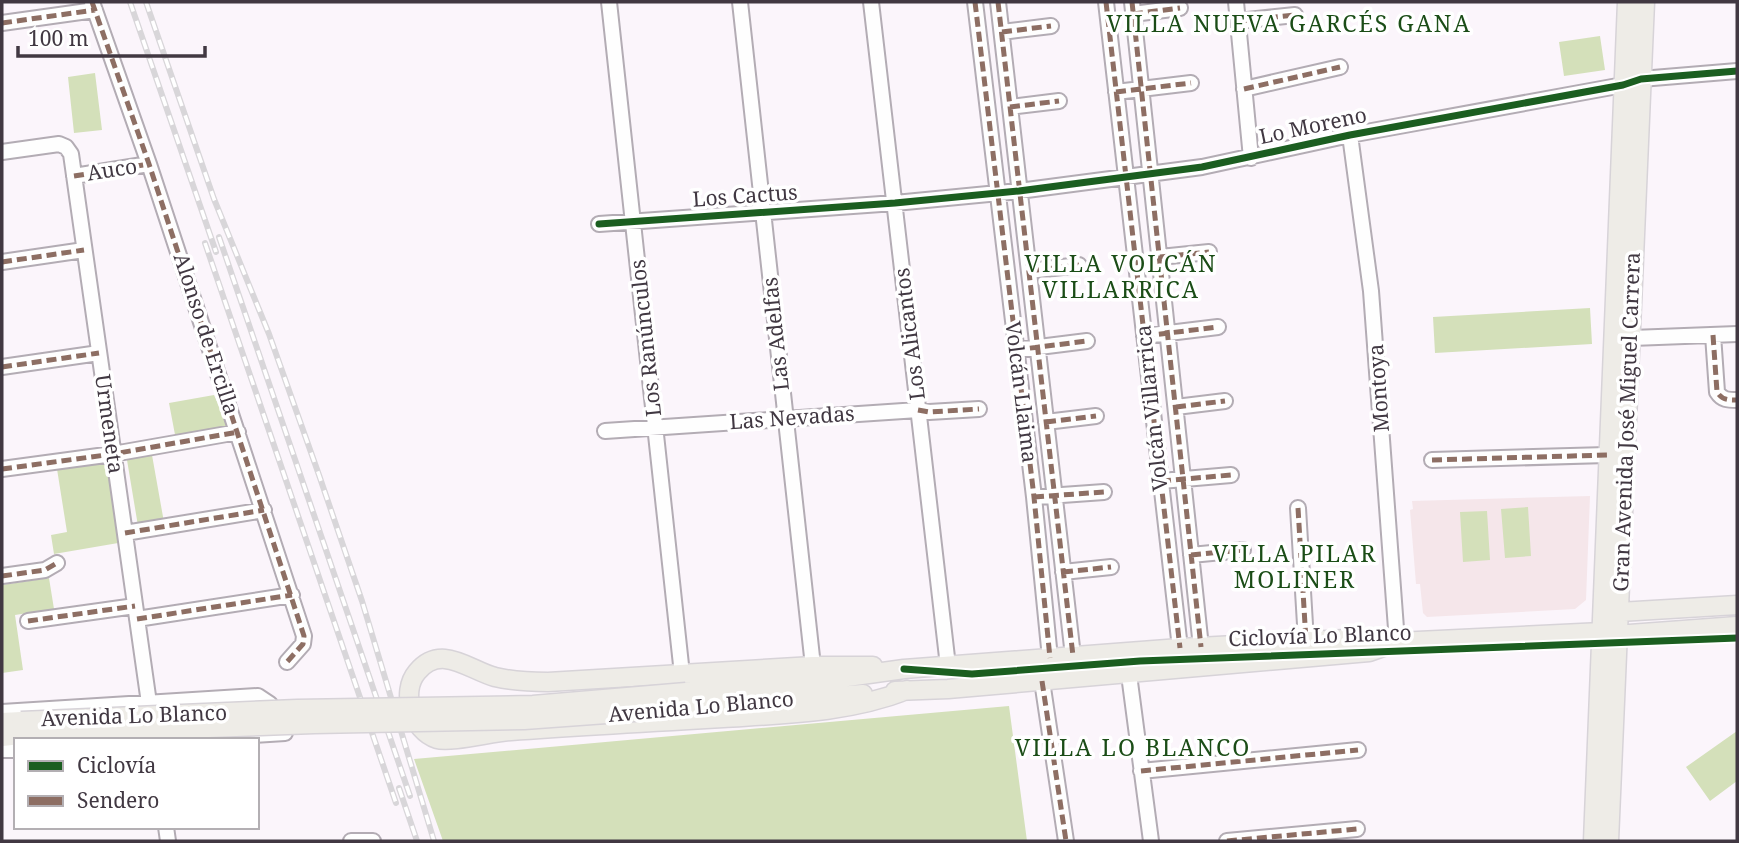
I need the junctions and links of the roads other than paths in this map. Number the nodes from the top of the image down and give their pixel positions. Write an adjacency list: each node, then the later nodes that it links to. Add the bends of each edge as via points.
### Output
1 (609, 2): 40 (street, Los Ranúnculos)
2 (740, 2): 39 (street, Las Adelfas)
3 (871, 2): 38 (street, Los Alicantos)
4 (975, 2): 37 (street, Volcán Llaima)
5 (998, 2): 17 (street, Volcán Llaima)
6 (1106, 2): 25 (street, Volcán Villarrica)
7 (1236, 2): 14 (street)
8 (1627, 2): 22 (main road, Gran Avenida José Miguel Carrera)
9 (1645, 2): 20 (main road, Gran Avenida José Miguel Carrera)
10 (93, 6): 15 (street); 32 (street, Alonso de Ercilla)
11 (1133, 8): 12 (street); 24 (street, Volcán Villarrica)
12 (1180, 8)
13 (1295, 15): 14 (street)
14 (1242, 21): 23 (street)
15 (2, 23)
16 (1051, 26): 17 (street)
17 (1002, 32): 27 (street, Volcán Llaima)
18 (1340, 68): 23 (street)
19 (1737, 71): 20 (street, Lo Moreno)
20 (1641, 79): 22 (street, Lo Moreno); 53 (main road, Gran Avenida José Miguel Carrera)
21 (1191, 83): 24 (street)
22 (1623, 85): 28 (street, Lo Moreno); 71 (main road, Gran Avenida José Miguel Carrera)
23 (1249, 88): 31 (street)
24 (1141, 89): 25 (street); 33 (street, Volcán Villarrica)
25 (1116, 92): 35 (street, Volcán Villarrica)
26 (1059, 101): 27 (street)
27 (1010, 107): 36 (street, Volcán Llaima)
28 (1350, 135): 31 (street, Lo Moreno); 97 (street, Montoya, via 1371,292)
29 (66, 147): 30 (street, Auco, via 59,144); 34 (street, Urmeneta)
30 (2, 152)
31 (1251, 158): 33 (street, Lo Moreno)
32 (149, 164): 34 (street, Auco); 69 (street, Alonso de Ercilla)
33 (1150, 173): 35 (street, Lo Moreno); 44 (street, Volcán Villarrica)
34 (74, 176): 42 (street, Urmeneta)
35 (1126, 176): 36 (street, Lo Moreno); 52 (street, Volcán Villarrica)
36 (1020, 191): 37 (street, Lo Moreno); 47 (street, Volcán Llaima)
37 (998, 192): 38 (street, Lo Moreno); 56 (street, Volcán Llaima)
38 (895, 203): 39 (street, Los Cactus); 63 (street, Los Alicantos)
39 (763, 212): 40 (street, Los Cactus); 65 (street, Las Adelfas)
40 (633, 221): 41 (street, Los Cactus); 67 (street, Los Ranúnculos)
41 (599, 224)
42 (84, 250): 45 (street); 57 (street, Urmeneta)
43 (1209, 252): 44 (street)
44 (1160, 257): 49 (street, Volcán Villarrica)
45 (2, 262)
46 (1079, 265): 47 (street)
47 (1029, 271): 55 (street, Volcán Llaima)
48 (1217, 327): 49 (street)
49 (1168, 333): 52 (street); 61 (street, Volcán Villarrica)
50 (1737, 334): 51 (street)
51 (1713, 335): 53 (street); 59 (street, via 1717,392 1726,400)
52 (1144, 336): 76 (street, Volcán Villarrica)
53 (1632, 338): 92 (main road, Gran Avenida José Miguel Carrera)
54 (1087, 341): 55 (street)
55 (1038, 347): 56 (street); 66 (street, Volcán Llaima)
56 (1015, 350): 79 (street, Volcán Llaima)
57 (99, 353): 58 (street); 70 (street, Urmeneta)
58 (2, 367)
59 (1737, 400)
60 (1225, 401): 61 (street)
61 (1176, 407): 75 (street, Volcán Villarrica)
62 (979, 409): 63 (street, Las Nevadas)
63 (918, 410): 65 (street, Las Nevadas); 105 (street, Los Alicantos)
64 (1096, 416): 66 (street)
65 (786, 419): 67 (street, Las Nevadas); 104 (street, Las Adelfas)
66 (1046, 422): 78 (street, Volcán Llaima)
67 (656, 427): 68 (street, Las Nevadas); 110 (street, Los Ranúnculos)
68 (605, 430)
69 (238, 432): 70 (street); 81 (street, Alonso de Ercilla)
70 (113, 454): 73 (street); 82 (street, Urmeneta)
71 (1607, 455): 72 (street); 95 (main road, Gran Avenida José Miguel Carrera)
72 (1432, 460)
73 (2, 469)
74 (1231, 475): 75 (street)
75 (1183, 479): 76 (street); 84 (street, Volcán Villarrica)
76 (1161, 481): 99 (street, Volcán Villarrica)
77 (1104, 492): 78 (street)
78 (1054, 496): 79 (street); 87 (street, Volcán Llaima)
79 (1034, 497): 102 (street, Volcán Llaima)
80 (1298, 508): 96 (street)
81 (264, 510): 82 (street); 89 (street, Alonso de Ercilla)
82 (125, 533): 91 (street, Urmeneta)
83 (1243, 550): 84 (street)
84 (1191, 555): 98 (street, Volcán Villarrica)
85 (57, 563): 88 (street, via 45,570)
86 (1111, 567): 87 (street)
87 (1063, 572): 101 (street, Volcán Llaima)
88 (2, 576)
89 (292, 595): 91 (street); 103 (street, Alonso de Ercilla, via 305,640)
90 (1737, 605): 92 (main road)
91 (136, 612): 93 (street); 111 (street, Urmeneta)
92 (1619, 612): 95 (main road, Gran Avenida José Miguel Carrera)
93 (28, 621)
94 (1737, 626): 95 (main road, Avenida Lo Blanco)
95 (1609, 634): 97 (main road, Avenida Lo Blanco); 127 (main road, Gran Avenida José Miguel Carrera); 128 (main road, Gran Avenida José Miguel Carrera)
96 (1306, 641): 97 (main road, Avenida Lo Blanco, via 1377,638); 98 (main road, Avenida Lo Blanco)
97 (1397, 642): 107 (main road, Avenida Lo Blanco, via 1369,652)
98 (1202, 647): 99 (main road, Avenida Lo Blanco)
99 (1180, 648): 100 (main road, Avenida Lo Blanco)
100 (1126, 652): 101 (main road, Avenida Lo Blanco); 107 (street)
101 (1073, 656): 102 (main road, Avenida Lo Blanco)
102 (1050, 658): 105 (main road, Avenida Lo Blanco)
103 (287, 662)
104 (813, 666): 106 (main road); 110 (main road)
105 (948, 666): 106 (main road, Avenida Lo Blanco)
106 (904, 669): 110 (main road, Avenida Lo Blanco)
107 (1127, 673): 108 (main road, Avenida Lo Blanco); 120 (street)
108 (1042, 681): 109 (main road, Avenida Lo Blanco); 124 (street)
109 (907, 690): 110 (main road, Avenida Lo Blanco); 110 (main road, via 878,701 816,712 507,731 449,740 431,736 419,726 409,696 418,671 440,660 457,660 494,677 528,682)
110 (686, 691): 116 (main road, Avenida Lo Blanco, bridge, via 533,705 296,709)
111 (149, 703): 112 (street); 115 (street, via 258,696 274,710 276,723)
112 (2, 712)
113 (2, 722): 116 (main road, Avenida Lo Blanco)
114 (314, 731): 115 (street)
115 (269, 734): 118 (street)
116 (19, 735): 117 (main road, Avenida Lo Blanco)
117 (2, 737)
118 (208, 738)
119 (1358, 750): 120 (street)
120 (1141, 771): 125 (street)
121 (1357, 829): 126 (street)
122 (351, 841): 123 (street)
123 (373, 841)
124 (1066, 841)
125 (1151, 841)
126 (1227, 841)
127 (1593, 841)
128 (1609, 841)

